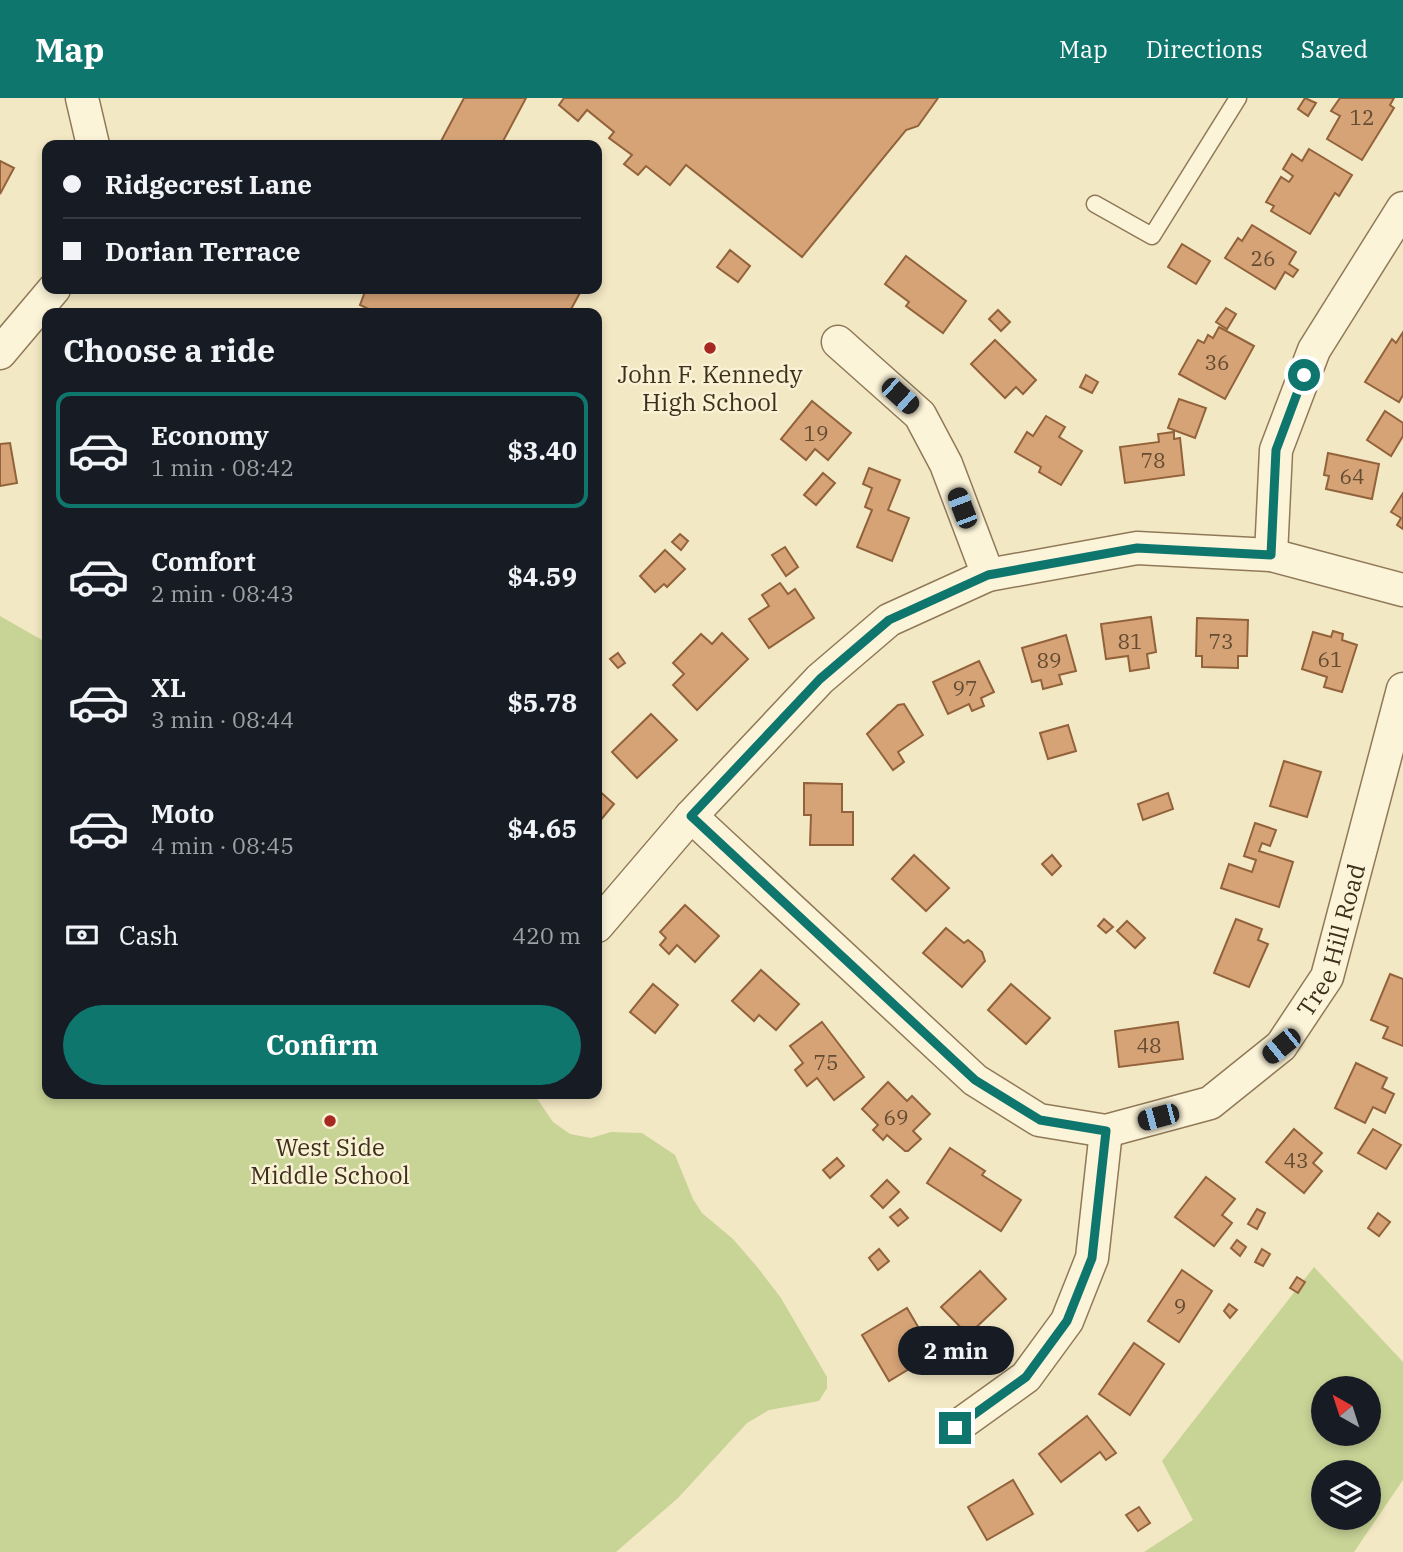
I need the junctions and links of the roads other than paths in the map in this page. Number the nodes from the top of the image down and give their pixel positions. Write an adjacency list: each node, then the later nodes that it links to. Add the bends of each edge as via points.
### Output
1 (82, 98): 3 (street)
2 (1238, 98): 4 (lane, via 1152,236)
3 (92, 140)
4 (1095, 204)
5 (1403, 208): 9 (street, via 1314,350 1276,450)
6 (50, 294): 8 (street)
7 (838, 342): 10 (street, via 920,415 946,464)
8 (0, 353)
9 (1271, 555): 10 (street, via 1137,548); 11 (street)
10 (988, 575): 13 (street, via 889,620 820,679)
11 (1403, 590)
12 (1403, 689): 15 (street, Tree Hill Road, via 1328,977 1281,1046 1210,1103)
13 (691, 816): 14 (street); 15 (street, Tree Hill Road, via 975,1080 1040,1120)
14 (602, 920)
15 (1106, 1131): 16 (street, via 1092,1258 1067,1321 1026,1377)
16 (955, 1428)

